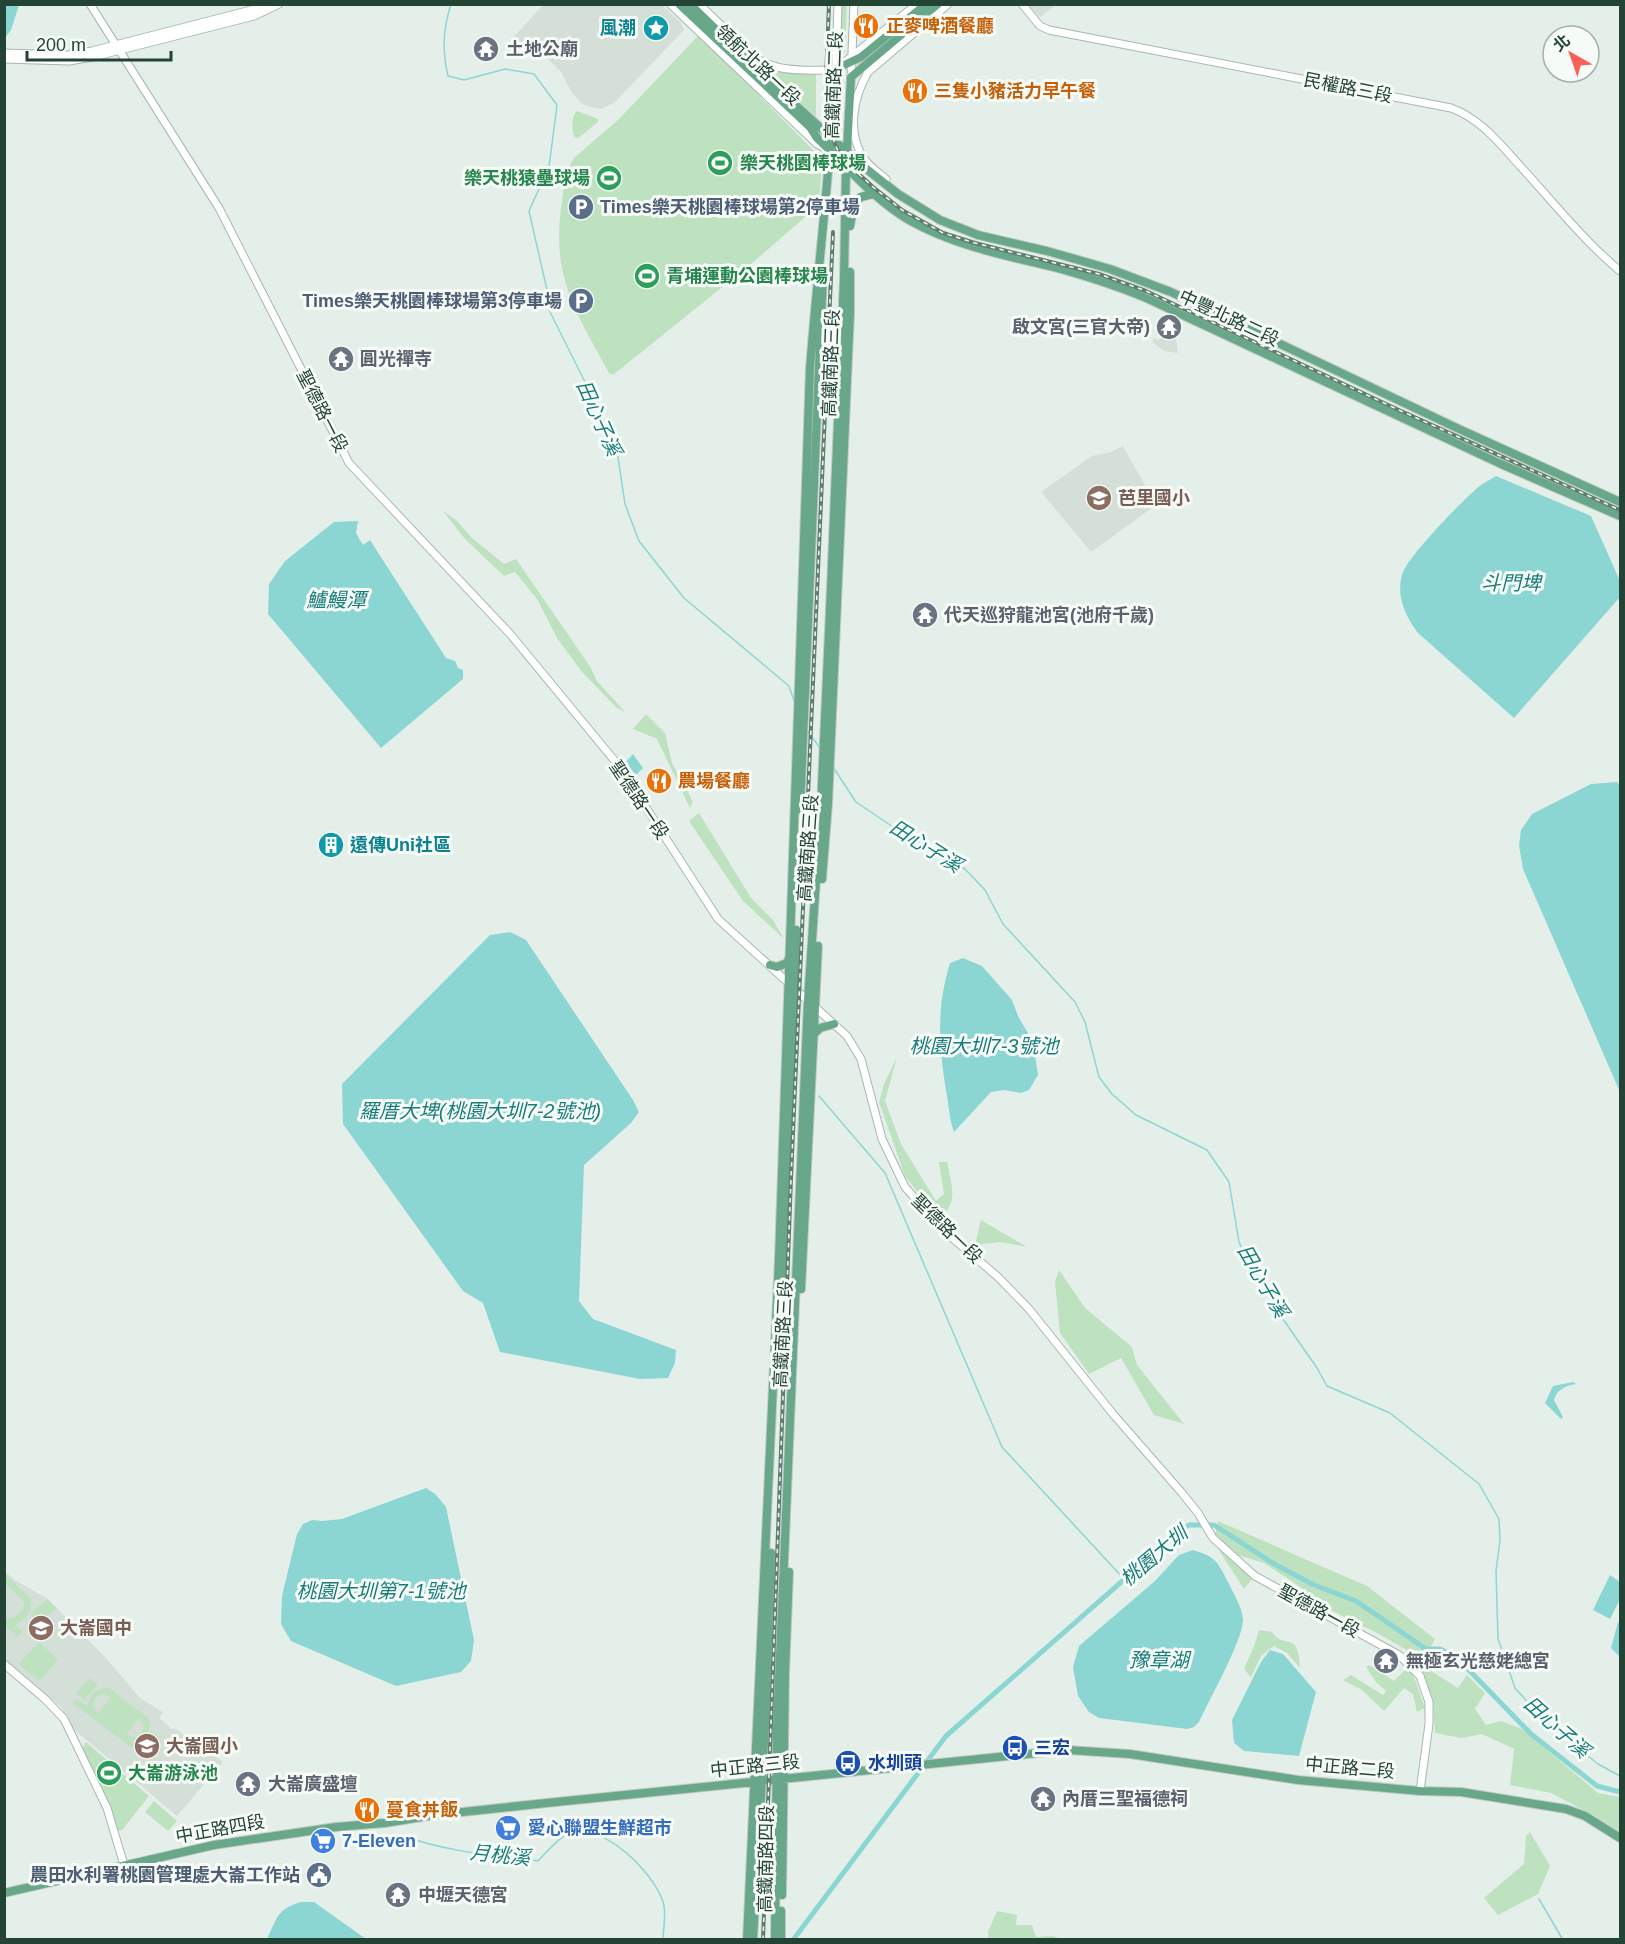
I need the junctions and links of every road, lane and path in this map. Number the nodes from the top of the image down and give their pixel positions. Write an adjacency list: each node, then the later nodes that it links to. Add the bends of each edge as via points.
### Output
1 (90, 4): 18 (street, 聖德路一段)
2 (266, 4): 18 (street)
3 (279, 4): 18 (street, via 254,16)
4 (670, 4): 29 (street, 領航北路一段, via 817,144)
5 (679, 4): 29 (main road, 領航北路一段)
6 (690, 4): 21 (main road, 領航北路一段)
7 (699, 4): 16 (street, 領航北路一段)
8 (838, 4): 26 (street, 高鐵南路二段)
9 (854, 4): 15 (street, 高鐵南路二段)
10 (917, 4): 17 (street)
11 (926, 4): 24 (main road, via 861,57)
12 (938, 4): 25 (main road)
13 (948, 4): 19 (street)
14 (1022, 4): 38 (street, 民權路三段, via 1040,26 1049,30 1463,113 1500,144)
15 (853, 19): 17 (street, via 864,34); 24 (street, 高鐵南路二段)
16 (729, 33): 21 (street); 22 (street, 領航北路一段)
17 (880, 35): 24 (street)
18 (117, 47): 20 (street, via 68,55); 23 (street, via 69,61); 50 (street, 聖德路一段, via 219,208 349,463 511,635 619,766 718,919)
19 (892, 51): 25 (street); 32 (street, 高鐵南路二段, via 868,72 856,96 854,117 858,149)
20 (4, 53)
21 (742, 55): 22 (street); 28 (main road, 領航北路一段)
22 (755, 58): 26 (street, via 789,70)
23 (4, 59)
24 (852, 59): 26 (main road); 27 (street, 高鐵南路二段)
25 (869, 62): 27 (main road)
26 (836, 69): 28 (main road, 高鐵南路二段)
27 (851, 77): 30 (main road, 高鐵南路二段)
28 (832, 138): 29 (main road, 高鐵南路二段); 30 (main road, 中豐北路二段)
29 (831, 151): 31 (main road, 中豐北路二段); 34 (main road, 高鐵南路三段)
30 (848, 152): 31 (main road, 高鐵南路二段); 43 (main road, 中豐北路二段, via 880,181 940,220 978,236 1110,269 1171,292)
31 (846, 166): 33 (main road, 中豐北路二段); 35 (main road, 高鐵南路三段); 36 (main road, 高鐵南路三段)
32 (886, 179)
33 (873, 194): 36 (main road, via 854,203); 44 (main road, 中豐北路二段, via 910,220 968,246 1090,278 1154,300)
34 (826, 201): 40 (main road, 高鐵南路三段); 42 (main road, 高鐵南路三段, via 810,368)
35 (845, 201): 37 (main road); 41 (main road, 高鐵南路三段)
36 (850, 226): 37 (main road, 高鐵南路三段)
37 (849, 237): 39 (main road, 高鐵南路三段)
38 (1620, 271)
39 (844, 428): 41 (main road); 46 (main road, 高鐵南路三段)
40 (815, 430): 42 (main road); 45 (main road, 高鐵南路三段)
41 (837, 453): 46 (main road, 高鐵南路三段)
42 (807, 462): 45 (main road, 高鐵南路三段)
43 (1620, 502)
44 (1620, 516)
45 (802, 665): 47 (main road, 高鐵南路三段)
46 (829, 697): 48 (main road, 高鐵南路三段)
47 (798, 777): 49 (main road, 高鐵南路三段); 52 (main road, 高鐵南路三段)
48 (824, 805): 51 (main road, 高鐵南路三段); 53 (main road, 高鐵南路三段)
49 (790, 956): 50 (main road, via 787,963); 52 (main road, 高鐵南路三段)
50 (770, 965): 52 (street, 聖德路一段)
51 (810, 975): 52 (main road); 53 (main road, 高鐵南路三段)
52 (793, 982): 53 (street, 聖德路一段); 55 (main road, 高鐵南路三段); 59 (main road, 高鐵南路三段)
53 (811, 1003): 54 (main road, 高鐵南路三段); 56 (street, 聖德路一段); 57 (main road, 高鐵南路三段)
54 (808, 1018): 55 (main road, via 800,1014); 64 (main road, 高鐵南路三段, via 780,1648)
55 (793, 1022): 58 (main road, 高鐵南路三段)
56 (834, 1024): 57 (main road); 66 (street, 聖德路一段, via 858,1051 882,1138 904,1187 943,1230 1029,1309 1198,1513 1213,1538 1255,1576 1400,1655 1420,1676 1429,1702)
57 (814, 1034): 64 (main road, 高鐵南路三段)
58 (789, 1166): 59 (main road); 61 (main road, 高鐵南路三段)
59 (781, 1193): 60 (main road, 高鐵南路三段)
60 (767, 1531): 61 (main road); 65 (main road, 高鐵南路三段)
61 (772, 1550): 65 (main road, 高鐵南路三段)
62 (4, 1664): 69 (street, via 64,1719 107,1808)
63 (1068, 1750): 64 (main road, 中正路三段); 66 (main road, 中正路二段, via 1130,1754 1298,1780)
64 (779, 1780): 65 (main road, 中正路三段); 73 (main road, 高鐵南路四段); 74 (main road, 高鐵南路四段)
65 (759, 1782): 67 (main road, 中正路三段); 71 (main road, 高鐵南路四段); 72 (main road, 高鐵南路四段)
66 (1420, 1791): 68 (main road, 中正路二段, via 1461,1792 1566,1809)
67 (444, 1814): 69 (main road, 中正路四段, via 214,1845)
68 (1620, 1838)
69 (124, 1865): 70 (main road, 中正路四段)
70 (4, 1893)
71 (747, 1940)
72 (753, 1940)
73 (775, 1940)
74 (781, 1940)

